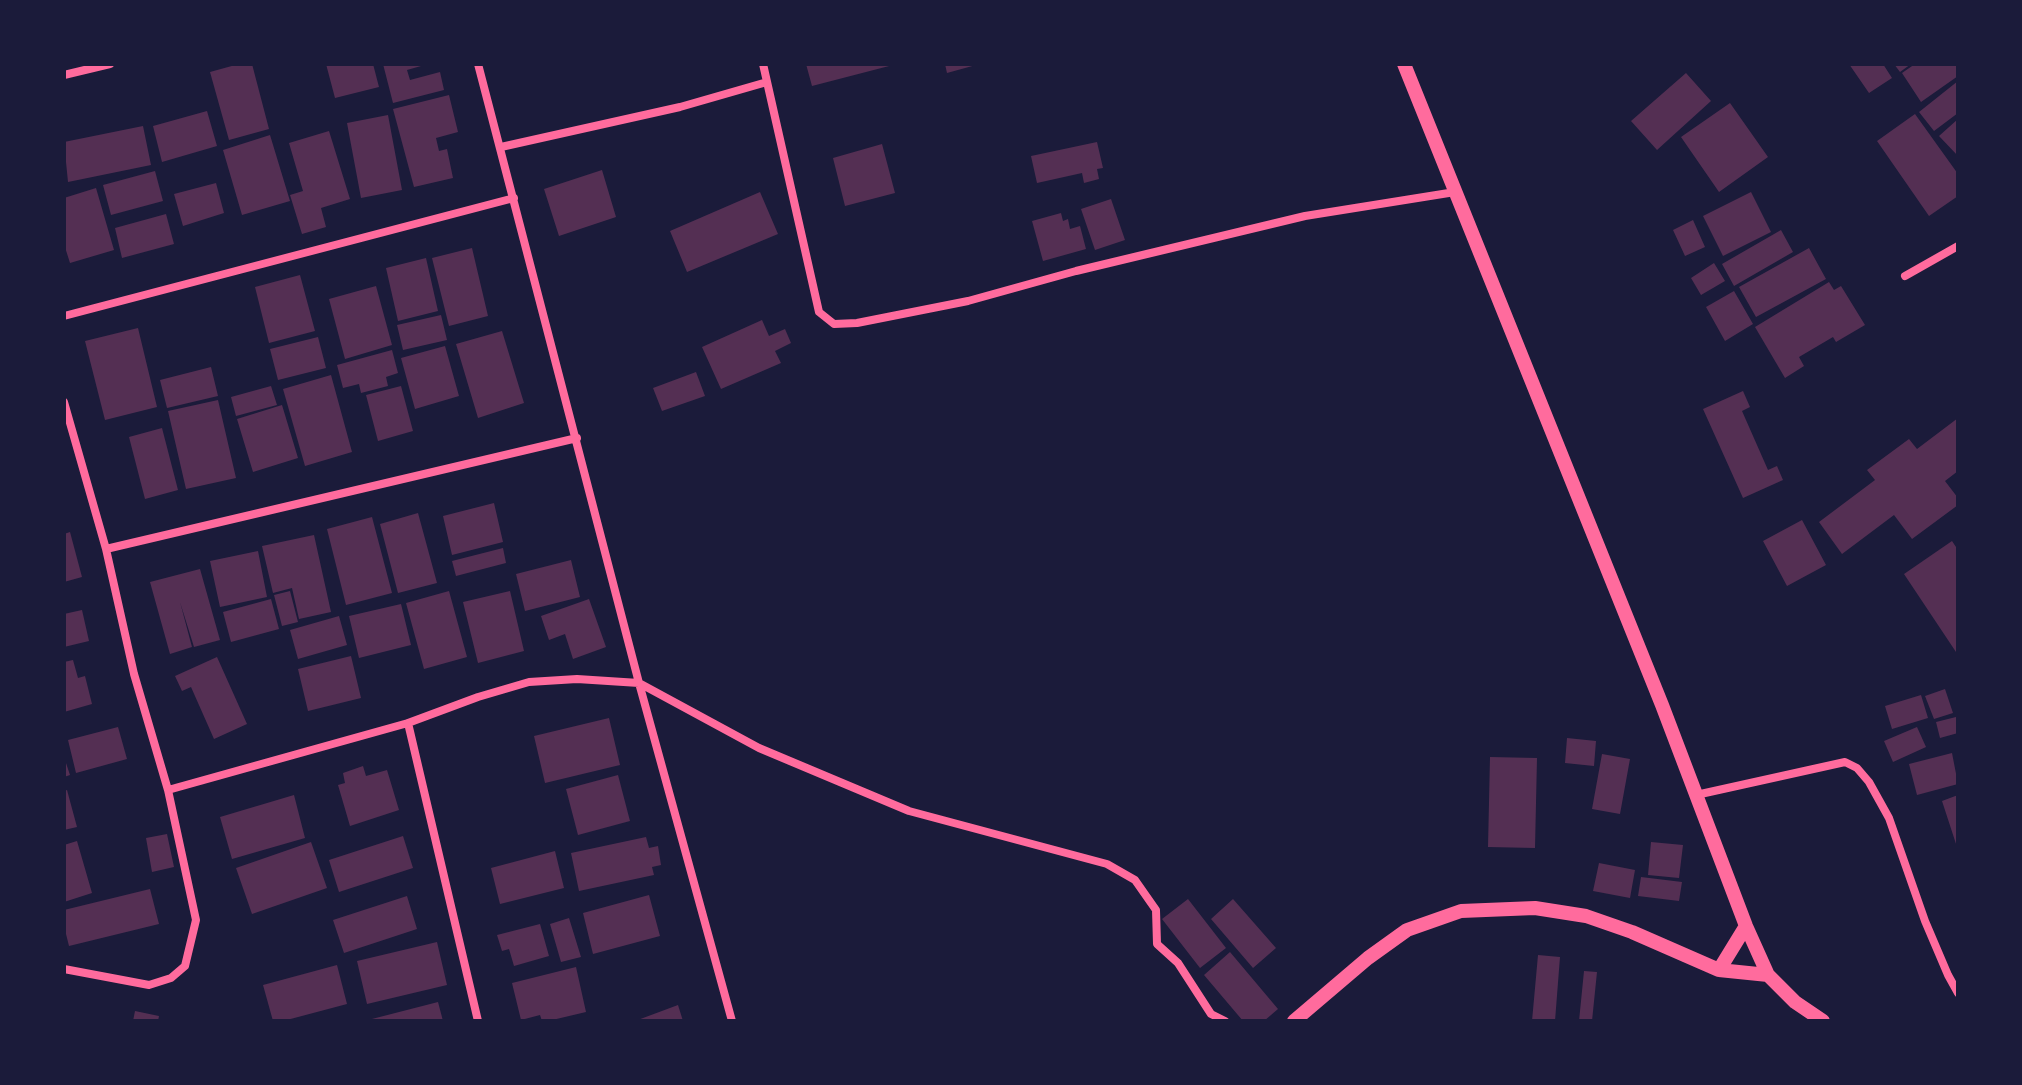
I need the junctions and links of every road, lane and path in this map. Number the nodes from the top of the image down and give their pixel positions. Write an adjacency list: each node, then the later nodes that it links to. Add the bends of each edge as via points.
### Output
1 (110, 64): 5 (street)
2 (478, 64): 7 (street)
3 (763, 64): 6 (street)
4 (1404, 64): 8 (street)
5 (64, 75)
6 (767, 82): 7 (street); 8 (street, via 819,312 834,324 968,301 1305,216)
7 (501, 147): 9 (street)
8 (1455, 192): 19 (street)
9 (514, 198): 12 (street); 14 (street)
10 (1958, 246): 11 (street)
11 (1905, 276)
12 (64, 316)
13 (64, 402): 15 (street)
14 (577, 438): 15 (street); 16 (street)
15 (106, 549): 18 (street, via 134,674)
16 (639, 683): 17 (street, via 529,682); 26 (street); 27 (street, via 759,748 909,811 1107,864 1135,880 1156,910 1157,944 1178,963 1211,1014)
17 (408, 723): 18 (street); 25 (street)
18 (168, 790): 21 (street, via 196,920 185,966 171,978 149,985)
19 (1696, 795): 20 (street); 24 (street, via 1845,762 1857,768 1889,818 1925,921)
20 (1746, 926): 22 (street); 23 (street)
21 (64, 969)
22 (1719, 970): 23 (street); 28 (street, via 1586,916 1535,908 1461,911 1407,930)
23 (1768, 975): 29 (street)
24 (1958, 993)
25 (478, 1021)
26 (732, 1021)
27 (1225, 1021)
28 (1294, 1021)
29 (1823, 1021)

